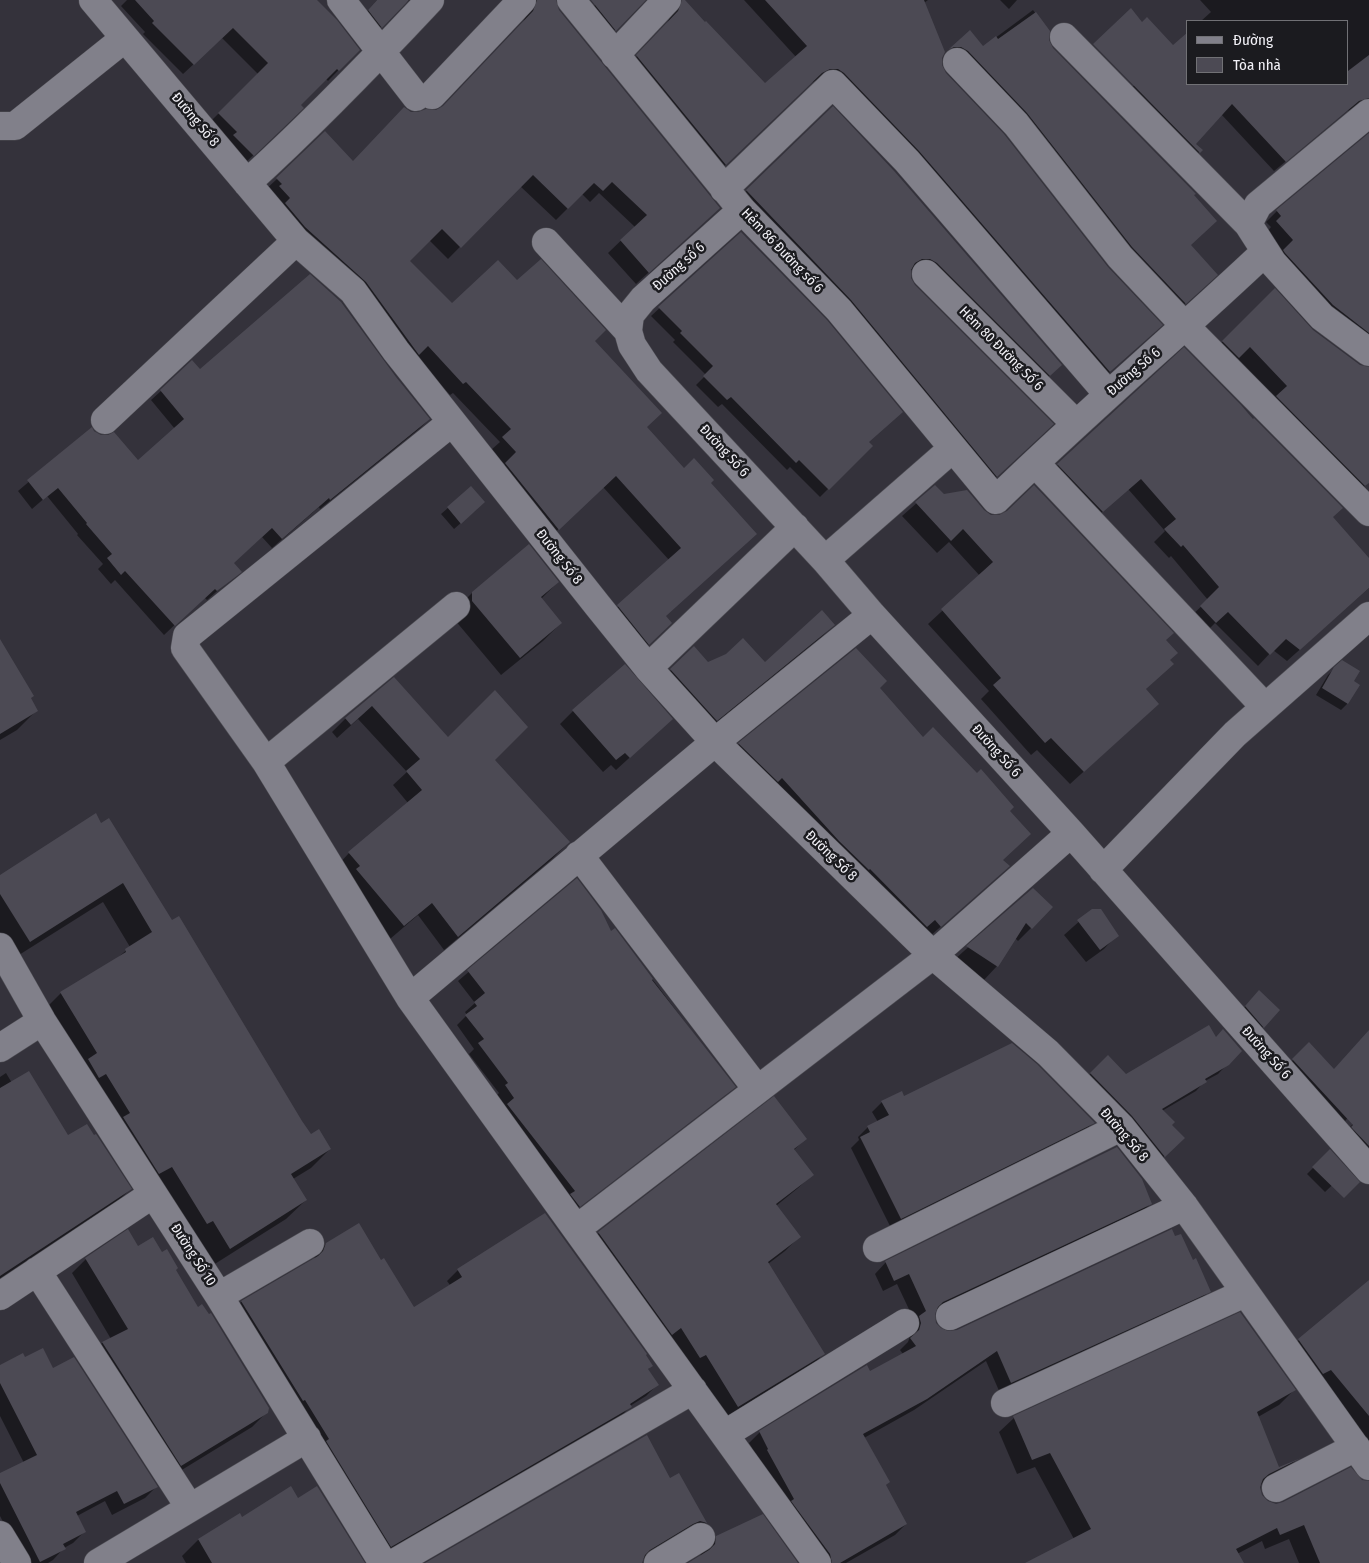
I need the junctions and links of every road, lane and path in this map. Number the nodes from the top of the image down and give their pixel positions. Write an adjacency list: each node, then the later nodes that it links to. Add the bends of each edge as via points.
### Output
1 (93, 0): 8 (street, Đường Số 8)
2 (341, 0): 9 (street)
3 (430, 0): 9 (street)
4 (522, 0): 9 (street, via 424,96)
5 (571, 0): 10 (street, Hẻm 86 Đường số 6)
6 (667, 0): 10 (street)
7 (1064, 37): 17 (street)
8 (125, 38): 13 (street, via 15,126); 14 (street, Đường Số 8)
9 (382, 51): 14 (street)
10 (615, 55): 15 (street, Hẻm 86 Đường số 6)
11 (957, 62): 22 (street, via 1016,124 1120,257)
12 (1369, 113): 17 (street, via 1258,205)
13 (0, 126)
14 (247, 183): 18 (street, Đường Số 8)
15 (724, 189): 16 (street, Hẻm 86 Đường số 6); 25 (street, via 833,84 907,160)
16 (742, 210): 23 (street, Đường số 6, via 643,299 630,315); 29 (street, Hẻm 86 Đường số 6, via 840,310)
17 (1248, 224): 20 (street)
18 (296, 241): 26 (street); 27 (street, Đường Số 8, via 353,291)
19 (546, 242): 23 (street)
20 (1265, 252): 22 (street, Đường Số 6); 24 (street, via 1322,318)
21 (926, 274): 28 (street, Hẻm 80 Đường Số 6)
22 (1186, 327): 25 (street, Đường Số 6); 32 (street)
23 (628, 330): 33 (street, Đường Số 6, via 632,345 649,371)
24 (1369, 352)
25 (1108, 394): 28 (street, Đường Số 6)
26 (105, 420)
27 (452, 422): 38 (street, Đường Số 8); 41 (street, via 187,636 185,648)
28 (1076, 424): 30 (street, Đường Số 6)
29 (952, 449): 31 (street, Hẻm 86 Đường số 6); 34 (street)
30 (1035, 463): 31 (street, Đường Số 6); 39 (street)
31 (996, 500)
32 (1369, 512)
33 (795, 527): 34 (street, Đường Số 6); 38 (street)
34 (825, 560): 36 (street, Đường Số 6)
35 (456, 606): 41 (street)
36 (872, 615): 40 (street); 42 (street, Đường Số 6)
37 (1369, 616): 39 (street)
38 (648, 668): 40 (street, Đường Số 8)
39 (1265, 707): 44 (street)
40 (715, 742): 43 (street); 46 (street, Đường Số 8)
41 (266, 762): 47 (street)
42 (1071, 833): 44 (street, Đường Số 6); 46 (street)
43 (579, 855): 47 (street); 50 (street)
44 (1103, 870): 52 (street, Đường Số 6)
45 (0, 947): 48 (street, Đường Số 10)
46 (933, 955): 50 (street); 51 (street, Đường Số 8, via 1048,1053)
47 (410, 998): 64 (street)
48 (42, 1021): 49 (street); 53 (street, Đường Số 10)
49 (0, 1048)
50 (757, 1089): 55 (street)
51 (1121, 1128): 54 (street, Đường Số 8); 57 (street)
52 (1369, 1170)
53 (153, 1194): 58 (street); 61 (street, Đường Số 10)
54 (1184, 1206): 59 (street, Đường Số 8); 62 (street)
55 (588, 1220)
56 (310, 1243): 61 (street)
57 (876, 1248)
58 (37, 1271): 60 (street); 70 (street)
59 (1245, 1293): 65 (street); 68 (street, Đường Số 8)
60 (0, 1296)
61 (219, 1296): 67 (street, Đường Số 10)
62 (950, 1316)
63 (905, 1323): 66 (street)
64 (693, 1390): 66 (street); 72 (street)
65 (1005, 1403)
66 (725, 1434): 77 (street)
67 (307, 1438): 70 (street); 72 (street, Đường Số 10)
68 (1362, 1457): 69 (street)
69 (1276, 1488)
70 (190, 1508): 74 (street)
71 (0, 1535): 73 (street)
72 (378, 1560)
73 (17, 1563)
74 (98, 1563)
75 (658, 1563): 76 (street, via 705,1542)
76 (685, 1563)
77 (817, 1563)

